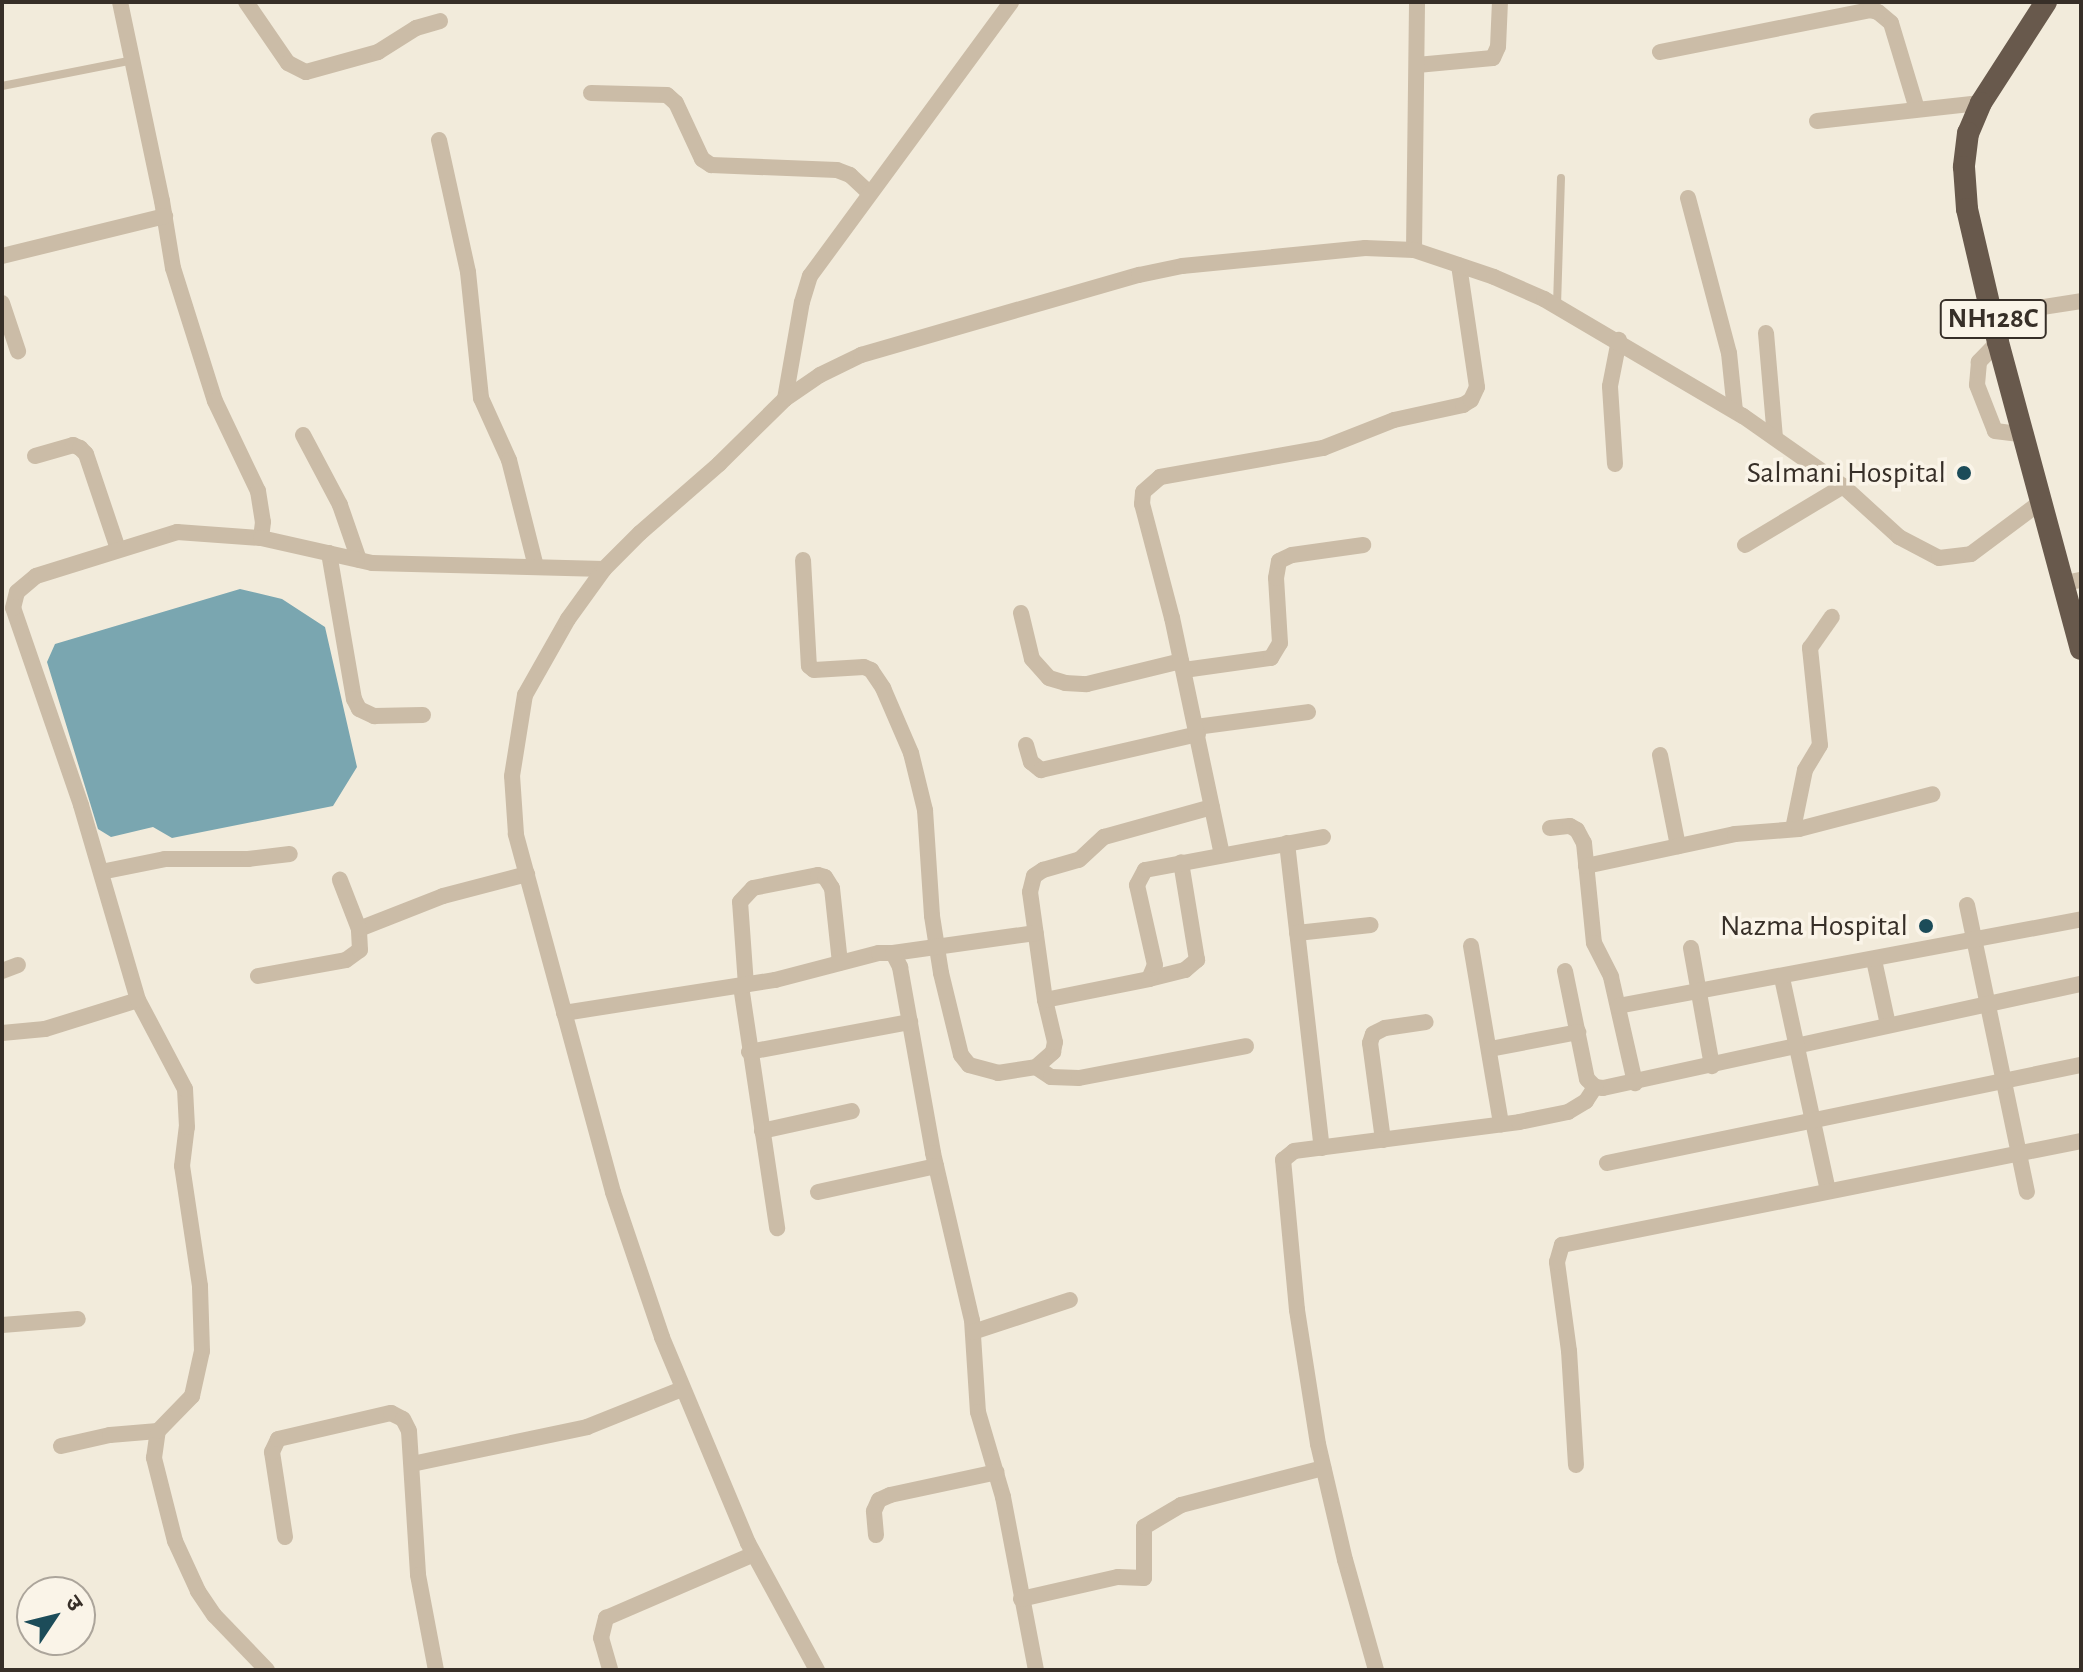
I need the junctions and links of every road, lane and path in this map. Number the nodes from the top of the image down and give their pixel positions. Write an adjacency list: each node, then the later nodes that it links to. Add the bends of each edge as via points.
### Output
1 (120, 2): 9 (street)
2 (246, 2): 7 (street, via 288,63 306,72 378,52 416,28)
3 (1011, 2): 18 (street)
4 (1417, 2): 10 (street)
5 (1500, 2): 10 (street, via 1493,58)
6 (2046, 2): 13 (highway, NH128C)
7 (440, 21)
8 (1660, 52): 14 (street, via 1870,10 1891,23)
9 (133, 60): 11 (lane); 20 (street)
10 (1417, 65): 21 (street)
11 (2, 86)
12 (591, 93): 18 (street, via 667,95 676,103 702,159 711,165 837,170)
13 (1981, 103): 14 (street); 27 (highway, NH128C, via 1968,133 1964,167 1967,209)
14 (1917, 109): 15 (street)
15 (1817, 121)
16 (439, 140): 48 (street, via 468,272 481,398 509,460)
17 (1561, 178): 26 (lane)
18 (869, 193): 32 (street, via 810,276)
19 (1688, 198): 33 (street, via 1729,353)
20 (165, 216): 22 (street); 41 (street, via 173,268 203,366 258,491)
21 (1414, 250): 23 (street); 32 (street, via 1365,248 1139,275 861,355)
22 (2, 256)
23 (1459, 265): 26 (street); 54 (street, via 1477,387 1471,400 1394,420 1323,448 1160,477 1149,484 1142,504)
24 (2081, 301): 27 (street)
25 (2, 303): 31 (street)
26 (1557, 306): 29 (street)
27 (1992, 315): 30 (highway, NH128C)
28 (1766, 333): 36 (street)
29 (1619, 340): 33 (street); 38 (street, via 1610,386)
30 (1998, 342): 35 (highway, NH128C); 35 (street, via 1979,362 1977,385 1995,431)
31 (18, 351)
32 (785, 399): 49 (street)
33 (1735, 411): 36 (street)
34 (303, 435): 46 (street, via 340,505)
35 (2026, 435): 40 (highway, NH128C)
36 (1775, 438): 39 (street)
37 (35, 456): 44 (street, via 73,445 86,454)
38 (1615, 464)
39 (1843, 486): 40 (street, via 1899,537 1939,558 1971,554); 43 (street)
40 (2042, 501): 50 (highway, NH128C)
41 (261, 538): 44 (street, via 177,532); 45 (street)
42 (1363, 545): 54 (street, via 1279,561 1280,643 1271,658)
43 (1745, 545)
44 (118, 549): 71 (street, via 36,576 17,592 13,608)
45 (329, 553): 46 (street); 56 (street, via 359,709 374,716)
46 (359, 560): 48 (street)
47 (803, 560): 81 (street, via 809,666 871,670 911,753 925,810)
48 (536, 567): 49 (street)
49 (604, 569): 72 (street, via 525,695 512,776 516,834)
50 (2073, 582): 53 (highway, NH128C)
51 (1021, 613): 54 (street, via 1032,659 1057,681 1087,684)
52 (1832, 617): 63 (street, via 1810,648 1820,745 1805,770)
53 (2081, 649)
54 (1182, 666): 57 (street)
55 (1308, 712): 57 (street)
56 (423, 715)
57 (1197, 730): 58 (street, via 1041,770 1031,762); 61 (street)
58 (1026, 745)
59 (1660, 755): 66 (street)
60 (1933, 794): 63 (street)
61 (1212, 807): 68 (street); 78 (street, via 1104,837 1079,860 1043,870 1031,882)
62 (1550, 828): 70 (street, via 1577,830)
63 (1793, 829): 66 (street)
64 (1323, 837): 65 (street)
65 (1287, 843): 68 (street); 79 (street)
66 (1678, 846): 70 (street)
67 (290, 854): 71 (street, via 165,859)
68 (1222, 855): 69 (street)
69 (1181, 862): 90 (street, via 1152,867 1137,885 1155,965); 90 (street, via 1197,960 1185,970)
70 (1586, 866): 97 (street, via 1594,943)
71 (101, 872): 94 (street)
72 (527, 874): 77 (street, via 443,896); 98 (street)
73 (340, 880): 77 (street)
74 (1967, 905): 80 (street)
75 (2081, 919): 80 (street)
76 (1371, 925): 79 (street)
77 (359, 929): 88 (street, via 360,950 346,960)
78 (1036, 933): 81 (street); 95 (street)
79 (1297, 933): 120 (street)
80 (1974, 941): 85 (street); 96 (street)
81 (937, 946): 84 (street); 110 (street, via 955,1035 969,1065 998,1073)
82 (1471, 946): 106 (street)
83 (1691, 948): 93 (street)
84 (893, 953): 86 (street); 99 (street)
85 (1874, 960): 89 (street); 101 (street)
86 (840, 963): 92 (street); 92 (street, via 832,888 825,877 753,888 740,902)
87 (1565, 971): 102 (street)
88 (258, 976)
89 (1782, 978): 93 (street); 105 (street)
90 (1149, 979): 95 (street)
91 (2081, 984): 96 (street)
92 (744, 986): 98 (street); 107 (street)
93 (1699, 994): 97 (street); 109 (street)
94 (138, 1000): 103 (street, via 45,1029); 133 (street, via 185,1089 182,1166 200,1286 202,1333 192,1396)
95 (1045, 1000): 110 (street, via 1055,1042 1053,1052)
96 (1987, 1003): 101 (street); 111 (street)
97 (1618, 1006): 112 (street)
98 (564, 1013): 132 (street, via 613,1192)
99 (910, 1022): 107 (street); 123 (street)
100 (1426, 1022): 118 (street, via 1373,1034)
101 (1888, 1025): 105 (street)
102 (1578, 1032): 106 (street); 113 (street, via 1587,1079)
103 (2, 1033)
104 (1246, 1046): 110 (street, via 1079,1078 1051,1077)
105 (1797, 1046): 109 (street); 115 (street)
106 (1490, 1049): 116 (street)
107 (749, 1052): 117 (street)
108 (2081, 1065): 111 (street)
109 (1712, 1066): 112 (street)
110 (1036, 1067)
111 (2002, 1082): 115 (street); 121 (street)
112 (1635, 1083): 113 (street)
113 (1595, 1087): 116 (street, via 1586,1101 1568,1112)
114 (852, 1111): 117 (street)
115 (1812, 1121): 122 (street); 124 (street)
116 (1501, 1124): 118 (street)
117 (762, 1131): 127 (street)
118 (1383, 1140): 120 (street)
119 (2081, 1141): 121 (street)
120 (1322, 1148): 137 (street, via 1288,1153 1283,1169 1297,1310)
121 (2019, 1153): 124 (street); 126 (street)
122 (1607, 1163)
123 (936, 1166): 125 (street); 131 (street)
124 (1828, 1190): 136 (street, via 1562,1245 1557,1262)
125 (818, 1192)
126 (2027, 1192)
127 (777, 1228)
128 (1070, 1300): 131 (street)
129 (78, 1319): 130 (street)
130 (2, 1325)
131 (973, 1332): 138 (street, via 978,1412)
132 (682, 1389): 135 (street, via 587,1427); 141 (street)
133 (158, 1431): 134 (street); 144 (street, via 154,1458 184,1562 214,1615)
134 (61, 1446)
135 (412, 1464): 140 (street, via 409,1431 403,1419 391,1413 278,1439 272,1452); 145 (street, via 418,1575)
136 (1576, 1465)
137 (1323, 1468): 142 (street, via 1181,1505 1144,1527 1144,1578 1118,1577); 148 (street)
138 (997, 1472): 139 (street, via 879,1500 874,1511); 142 (street)
139 (876, 1535)
140 (285, 1537)
141 (754, 1554): 143 (street, via 606,1618 601,1638); 146 (street)
142 (1021, 1599): 147 (street)
143 (610, 1669)
144 (267, 1670)
145 (436, 1670)
146 (817, 1670)
147 (1036, 1670)
148 (1376, 1670)

